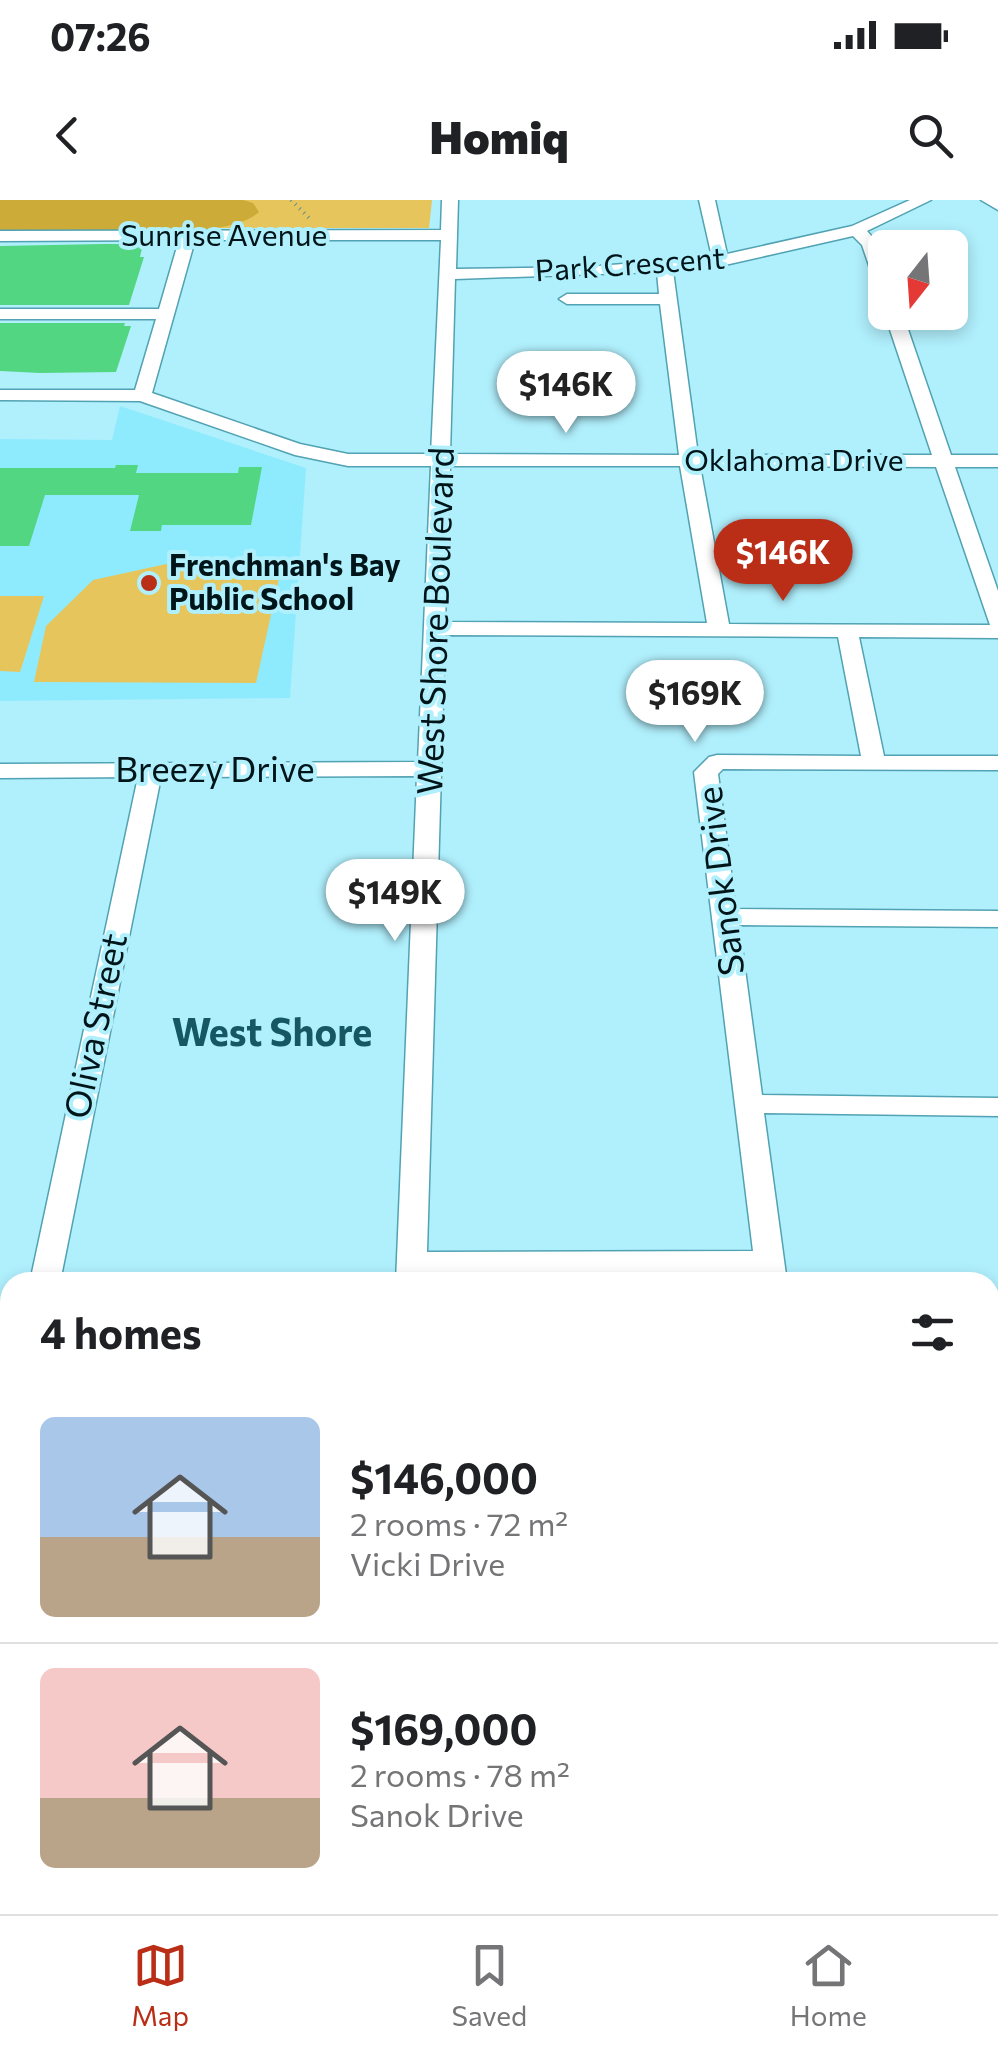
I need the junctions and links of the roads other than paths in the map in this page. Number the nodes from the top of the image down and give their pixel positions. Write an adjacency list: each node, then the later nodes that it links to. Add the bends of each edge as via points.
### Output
1 (450, 200): 9 (street, West Shore Boulevard)
2 (707, 200): 11 (street, via 716,252)
3 (923, 200): 6 (street, Park Crescent)
4 (989, 200): 5 (street)
5 (998, 205)
6 (858, 230): 10 (street); 11 (street, Park Crescent)
7 (0, 236): 8 (street, Sunrise Avenue)
8 (188, 236): 9 (street, Sunrise Avenue); 17 (street)
9 (447, 236): 13 (street, West Shore Boulevard)
10 (868, 242)
11 (725, 260): 12 (street, Park Crescent)
12 (664, 266): 13 (street, Park Crescent); 15 (street)
13 (448, 274): 24 (street, West Shore Boulevard)
14 (566, 299): 15 (street)
15 (669, 299): 21 (street)
16 (0, 314): 17 (street)
17 (167, 314): 20 (street)
18 (899, 330): 22 (street)
19 (0, 395): 20 (street, Oklahoma Drive)
20 (142, 396): 24 (street, Oklahoma Drive, via 320,456)
21 (690, 460): 22 (street, Oklahoma Drive); 24 (street, Oklahoma Drive); 27 (street)
22 (944, 461): 23 (street, Oklahoma Drive); 25 (street)
23 (998, 461)
24 (443, 462): 26 (street, West Shore Boulevard)
25 (998, 622)
26 (436, 628): 27 (street); 32 (street, West Shore Boulevard)
27 (719, 630): 28 (street)
28 (847, 630): 29 (street); 30 (street)
29 (998, 632)
30 (874, 762): 31 (street, Sanok Drive); 35 (street, Sanok Drive, via 716,762 706,772)
31 (998, 763)
32 (430, 769): 34 (street, Breezy Drive); 40 (street, West Shore Boulevard)
33 (0, 771): 34 (street, Breezy Drive)
34 (151, 771): 39 (street, Oliva Street)
35 (725, 917): 36 (street); 37 (street, Sanok Drive)
36 (998, 919)
37 (749, 1104): 38 (street); 41 (street, Sanok Drive)
38 (998, 1107)
39 (47, 1272)
40 (411, 1272)
41 (770, 1272)

